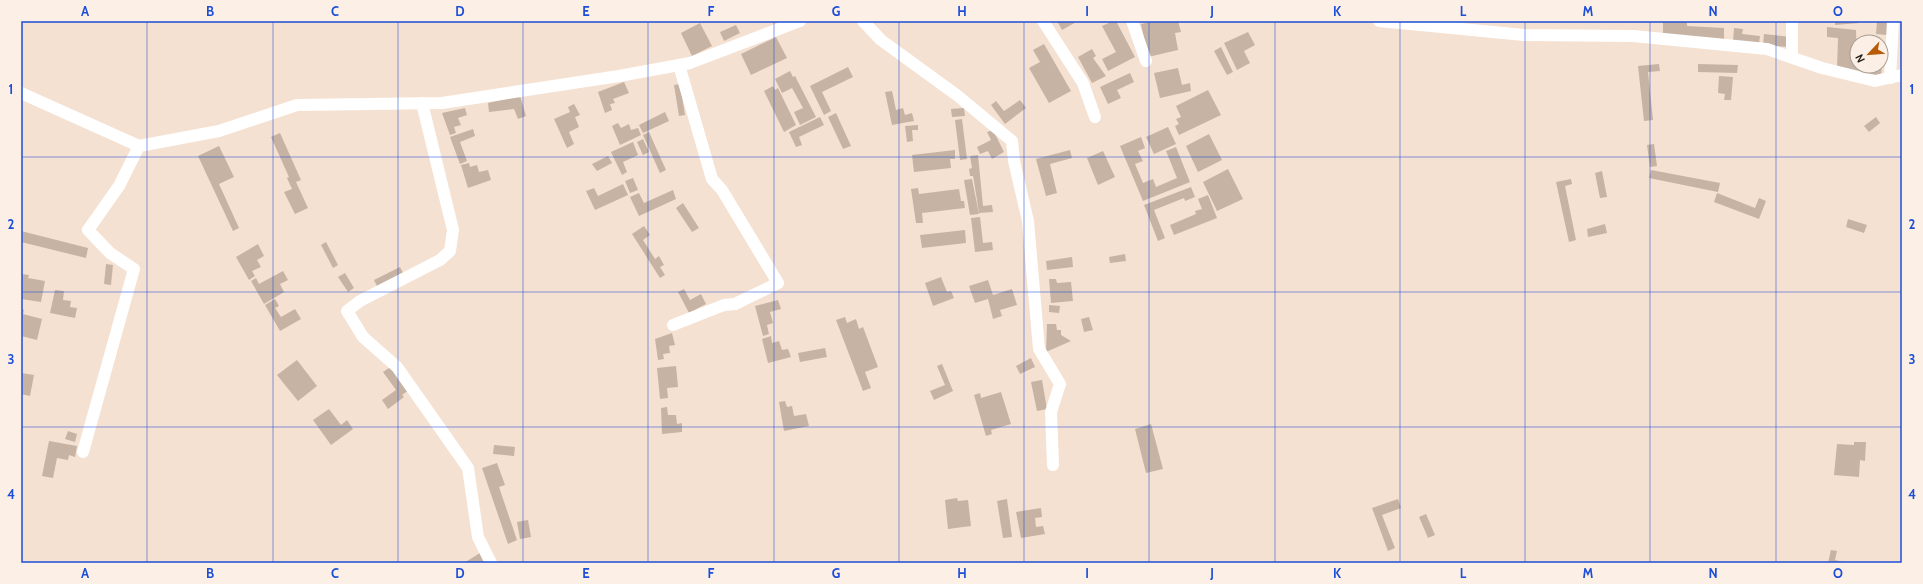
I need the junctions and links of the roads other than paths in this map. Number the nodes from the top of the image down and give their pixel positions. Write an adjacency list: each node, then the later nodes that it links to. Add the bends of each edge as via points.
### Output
1 (800, 21): 10 (street)
2 (863, 21): 18 (street, via 881,40 958,96 1012,140 1014,161 1028,221 1039,350 1060,384 1051,412)
3 (1043, 21): 14 (street, via 1083,83)
4 (1132, 21): 9 (street)
5 (1379, 21): 8 (street, via 1524,35 1633,36 1767,49)
6 (1792, 21): 8 (street)
7 (1893, 21): 11 (street)
8 (1792, 57): 11 (street, via 1822,68 1876,81)
9 (1146, 61)
10 (679, 65): 13 (street, via 442,103); 16 (street, via 712,179 722,190 778,283 735,304 724,305)
11 (1896, 77)
12 (21, 93): 15 (street)
13 (422, 103): 15 (street, via 297,105 219,131); 19 (street, via 453,230 450,250 440,260 360,300 347,311 363,337 397,366 468,468 478,537)
14 (1096, 116)
15 (139, 146): 17 (street, via 119,186 88,230 110,253 134,269)
16 (673, 325)
17 (83, 452)
18 (1053, 465)
19 (491, 563)

